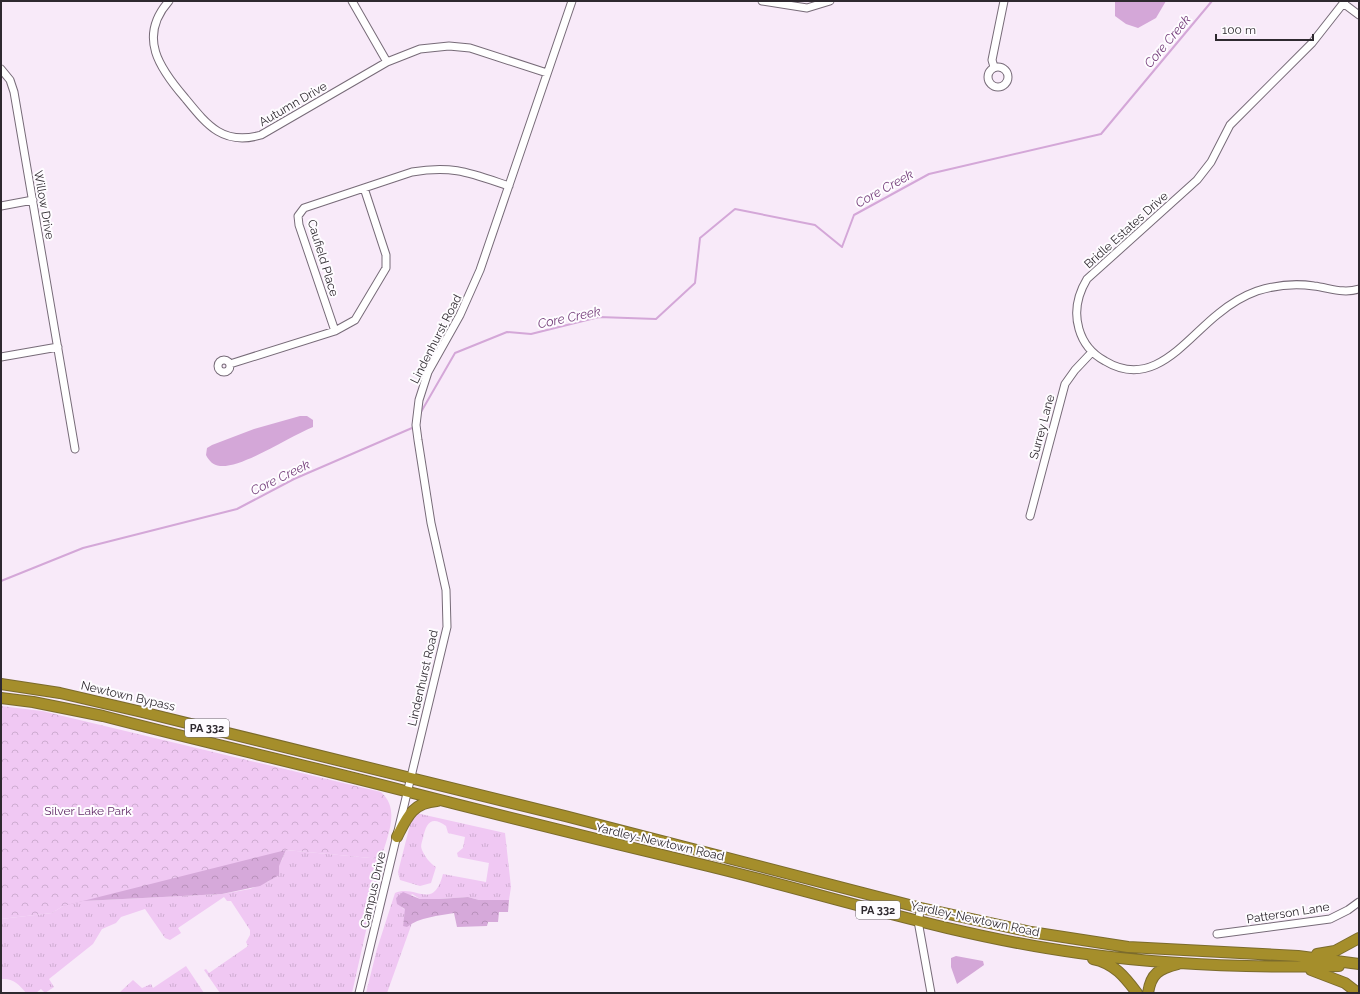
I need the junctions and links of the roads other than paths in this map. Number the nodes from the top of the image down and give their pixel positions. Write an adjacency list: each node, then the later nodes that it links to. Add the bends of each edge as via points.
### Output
1 (170, 1): 9 (street, Autumn Drive, via 158,20 154,34 159,65 203,121 216,132 226,136 243,138 261,135)
2 (352, 1): 9 (street)
3 (572, 1): 12 (street, Lindenhurst Road)
4 (762, 1): 5 (street, via 807,8)
5 (830, 1)
6 (1004, 1): 10 (street, via 992,60)
7 (1344, 2): 8 (street); 20 (street, Bridle Estates Drive, via 1312,43 1230,125 1211,162 1197,180 1087,279 1080,294 1077,316 1081,336)
8 (1359, 15)
9 (387, 62): 12 (street, Autumn Drive, via 420,49 449,46 481,51)
10 (994, 67)
11 (1, 69): 15 (street, Willow Drive, via 10,80 13,89)
12 (547, 73): 13 (street, Lindenhurst Road)
13 (509, 186): 14 (street, Caufield Place, via 448,168 412,172); 27 (street, Lindenhurst Road, via 471,294 428,372 417,411 416,425 431,523 448,605 444,643)
14 (364, 188): 18 (street, via 386,255 386,268 355,320); 18 (street, Caufield Place, via 304,208 298,216)
15 (33, 200): 16 (street); 19 (street, Willow Drive)
16 (1, 206)
17 (1359, 289): 20 (street, Bridle Estates Drive, via 1348,292 1292,284 1257,291 1233,303 1169,358 1151,367 1123,368 1106,362)
18 (334, 331): 22 (street)
19 (58, 347): 21 (street); 23 (street, Willow Drive)
20 (1092, 352): 24 (street, Surrey Lane, via 1066,384)
21 (1, 357)
22 (230, 364)
23 (75, 449)
24 (1030, 516)
25 (1, 684): 27 (highway, Newtown Bypass / PA 332, via 30,687 81,698)
26 (1, 698): 28 (highway, PA 332, via 103,716)
27 (411, 778): 28 (street, Lindenhurst Road); 32 (highway, Yardley-Newtown Road / PA 332)
28 (407, 792): 29 (highway, Yardley-Newtown Road / PA 332); 30 (street, Campus Drive)
29 (440, 800): 30 (highway, via 415,808); 33 (highway, Yardley-Newtown Road / PA 332)
30 (397, 837): 41 (street, Campus Drive)
31 (1359, 902): 34 (street, Patterson Lane, via 1330,919)
32 (921, 908): 33 (street); 37 (highway, Yardley-Newtown Road / PA 332, via 1031,932 1128,947)
33 (918, 921): 36 (highway, Yardley-Newtown Road / PA 332); 42 (street)
34 (1217, 934)
35 (1359, 938): 37 (highway, via 1335,951)
36 (1024, 943): 38 (highway, Yardley-Newtown Road / PA 332, via 1077,953); 43 (highway, via 1045,952 1097,960 1113,966 1122,973)
37 (1298, 956): 39 (highway, Yardley-Newtown Road / PA 332)
38 (1185, 962): 40 (highway, Yardley-Newtown Road / PA 332); 44 (highway, via 1159,971 1150,981)
39 (1359, 965): 40 (highway, Yardley-Newtown Road / PA 332)
40 (1300, 967): 45 (highway, via 1333,977)
41 (359, 993)
42 (931, 993)
43 (1137, 993)
44 (1148, 993)
45 (1358, 993)

